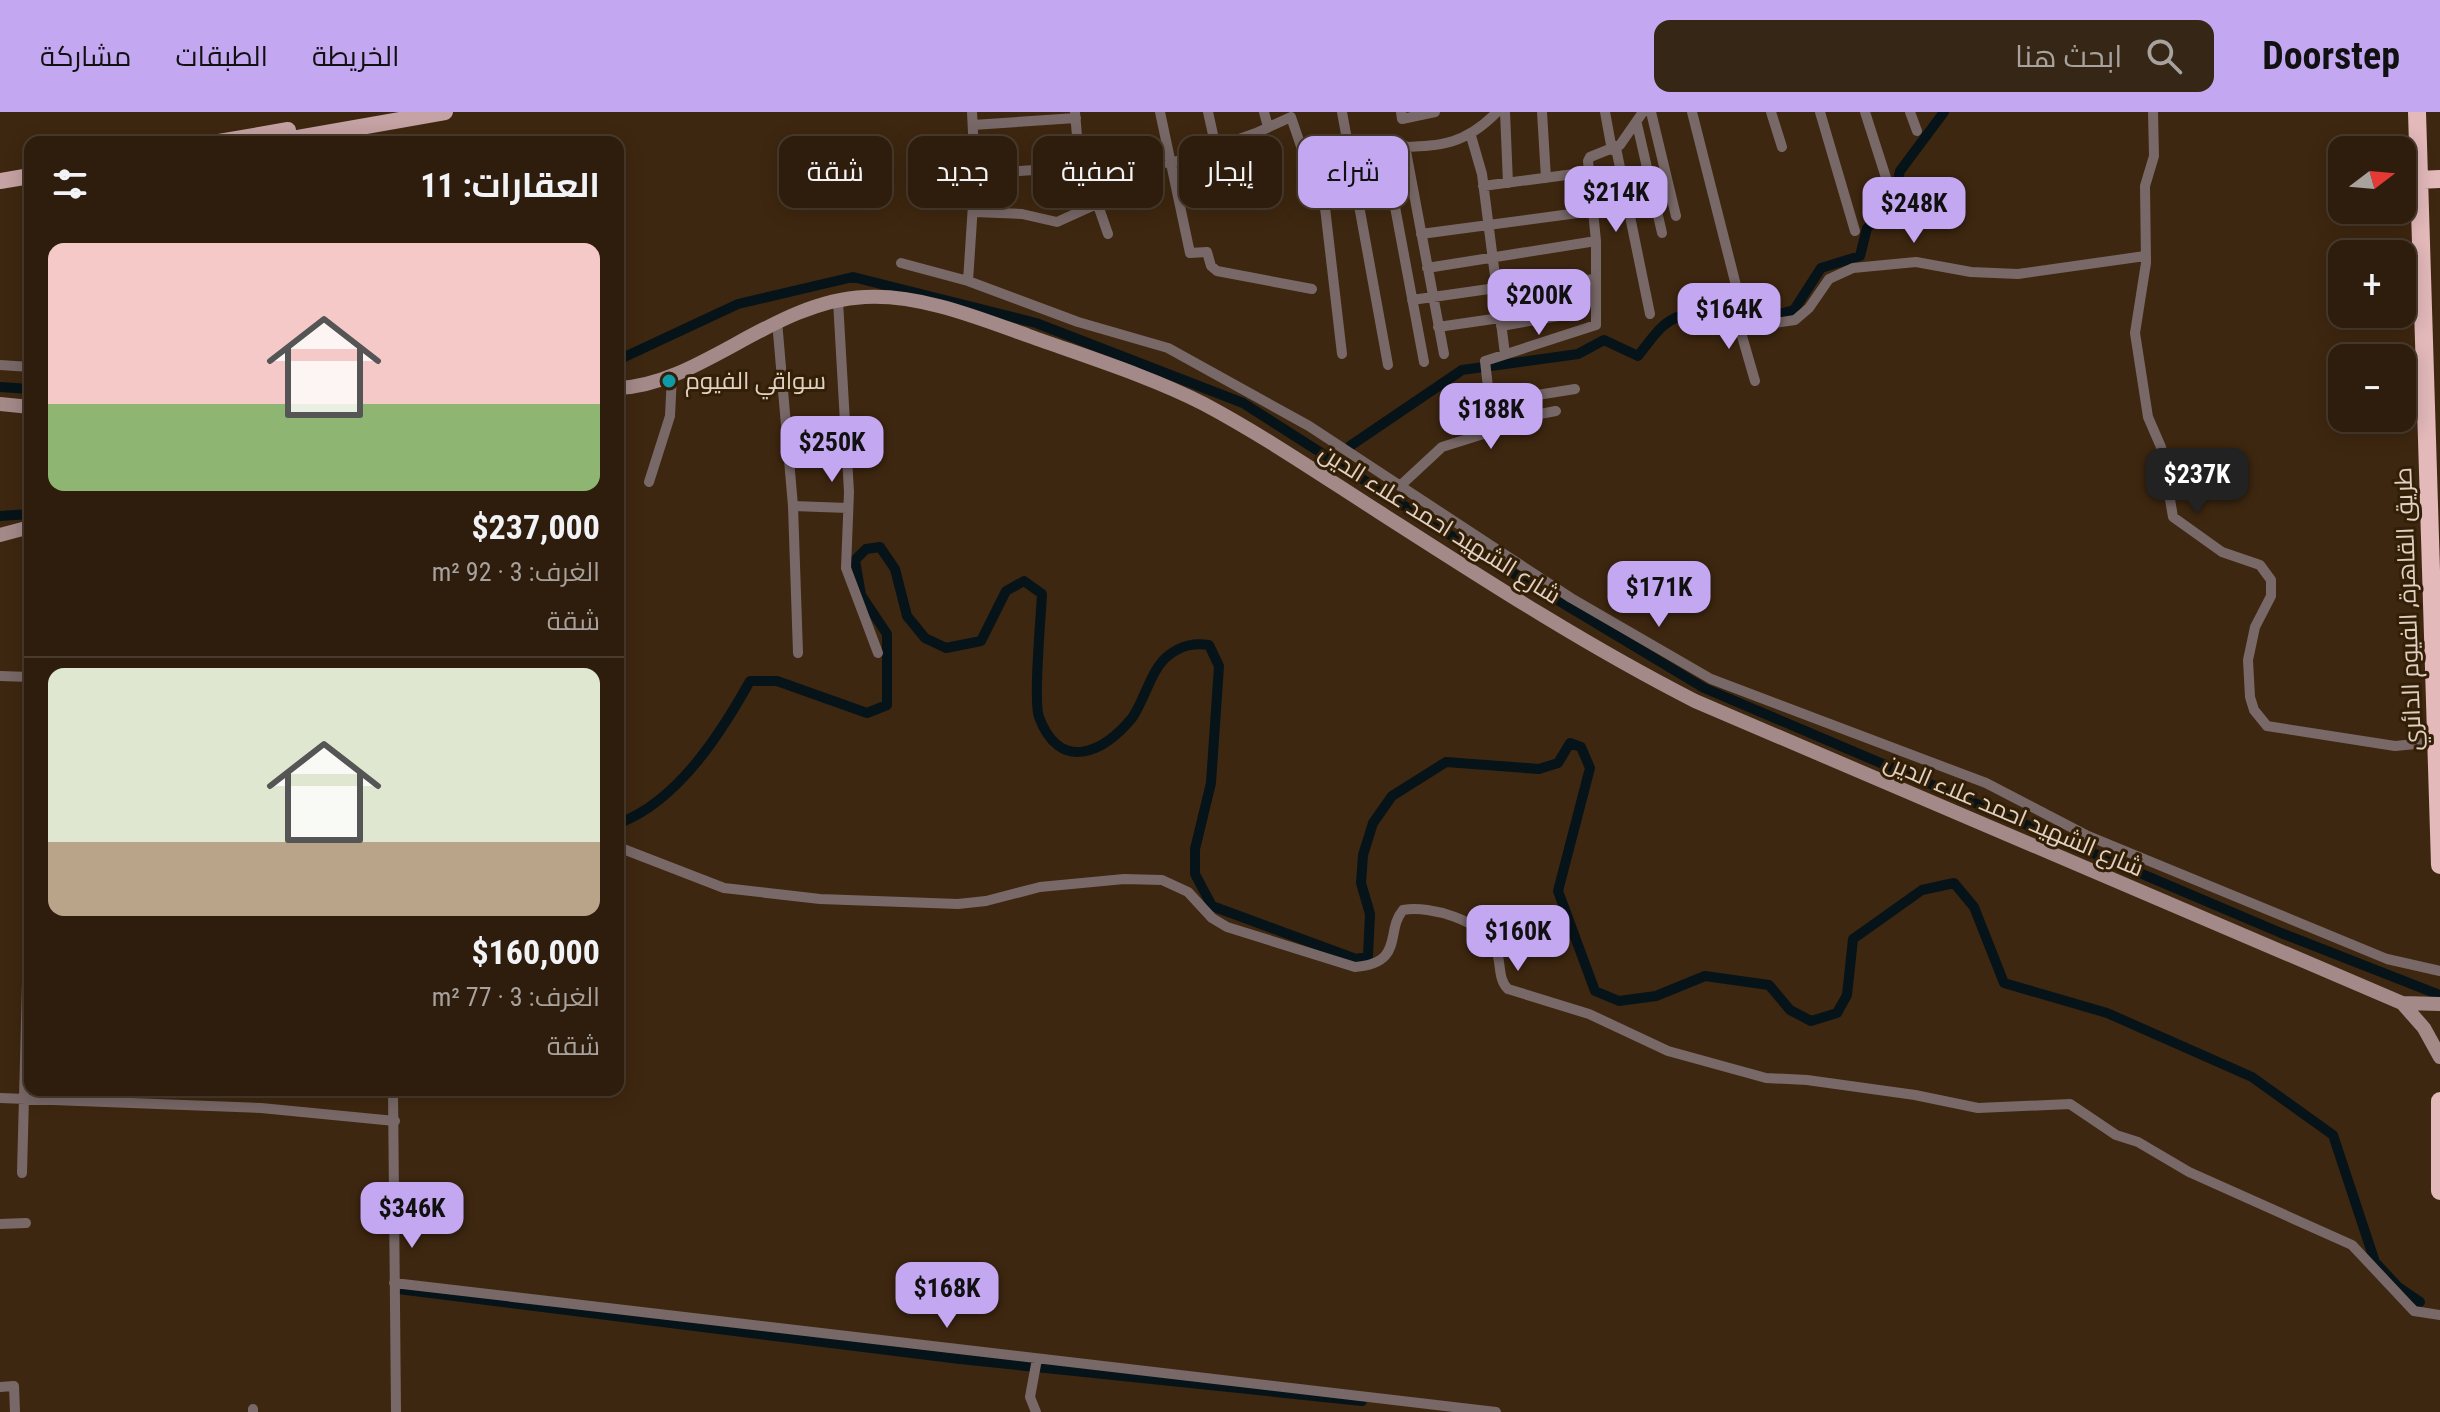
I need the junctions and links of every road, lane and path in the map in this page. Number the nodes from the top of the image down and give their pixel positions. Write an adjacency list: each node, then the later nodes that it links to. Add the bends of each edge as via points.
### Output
1 (388, 112): 29 (main road)
2 (445, 112): 30 (main road)
3 (972, 112): 25 (street)
4 (1160, 112): 44 (street)
5 (1208, 112): 33 (street)
6 (1264, 112): 26 (street)
7 (1342, 112): 36 (street)
8 (1401, 112): 9 (street, via 1402,119)
9 (1435, 112)
10 (1497, 112): 37 (street)
11 (1505, 112): 51 (street)
12 (1542, 112): 47 (street)
13 (1605, 112): 41 (street)
14 (1643, 112): 24 (street)
15 (1651, 112): 64 (street)
16 (1692, 112): 82 (street)
17 (1771, 112): 40 (street)
18 (1820, 112): 66 (street)
19 (1865, 112): 55 (street)
20 (1910, 112): 27 (street)
21 (2153, 112): 71 (street)
22 (2417, 112): 49 (highway, طريق القاهرة, الفيوم الدائري)
23 (1076, 115): 25 (street); 32 (street)
24 (1637, 124): 41 (street); 67 (street)
25 (973, 125): 31 (street)
26 (1268, 127): 28 (street); 38 (street, via 1291,117)
27 (1917, 131)
28 (1256, 133): 34 (street); 35 (street)
29 (253, 136)
30 (309, 136)
31 (973, 136)
32 (1078, 136)
33 (1216, 136)
34 (1247, 136)
35 (1257, 136)
36 (1347, 136)
37 (1471, 136): 39 (street); 53 (street)
38 (1298, 138)
39 (1408, 146)
40 (1782, 147)
41 (1614, 149): 45 (street, via 1590,157); 84 (street)
42 (1179, 160): 44 (street)
43 (1408, 162): 69 (street)
44 (1169, 164): 77 (street, via 1190,254 1207,252 1217,271)
45 (1589, 172): 47 (street); 62 (street)
46 (24, 177): 50 (main road)
47 (1546, 178): 51 (street)
48 (2440, 179): 49 (highway)
49 (2418, 180): 115 (highway, طريق القاهرة, الفيوم الدائري)
50 (0, 181)
51 (1508, 183): 53 (street)
52 (24, 186): 54 (main road)
53 (1483, 186): 65 (street)
54 (0, 190)
55 (1890, 190)
56 (974, 208): 63 (street)
57 (1088, 208): 63 (street, via 1057,222)
58 (1100, 208): 68 (street)
59 (1325, 208): 89 (street)
60 (1360, 208): 94 (street)
61 (1395, 208): 80 (street)
62 (1593, 211): 65 (street); 70 (street)
63 (974, 212): 76 (street)
64 (1676, 216)
65 (1488, 225): 69 (street); 72 (street)
66 (1855, 231)
67 (1662, 233)
68 (1108, 234)
69 (1421, 234): 74 (street)
70 (1596, 241): 72 (street); 75 (street)
71 (2145, 256): 82 (street, via 2018,274 1916,262 1853,268 1829,279 1795,320 1774,323); 115 (street, via 2135,344 2171,513 2209,545 2260,565 2271,580 2271,596 2250,644 2248,681 2254,710 2273,730 2395,746)
72 (1492, 257): 74 (street); 78 (street)
73 (901, 263): 76 (street)
74 (1427, 268): 79 (street)
75 (1594, 279): 78 (street); 91 (street, via 1594,327)
76 (968, 281): 106 (street, via 1168,348 1299,420)
77 (1312, 289)
78 (1496, 290): 79 (street); 87 (street)
79 (1432, 297): 80 (street); 88 (street)
80 (1412, 300): 92 (street)
81 (838, 301): 86 (main road, شارع الشهيد احمد علاء الدين); 108 (street); 119 (main road, شارع الشهيد احمد علاء الدين, via 866,297 935,306 1171,389 1289,454 1505,593 1695,701)
82 (1739, 313): 85 (street); 97 (street)
83 (1570, 314): 87 (street)
84 (1650, 314)
85 (1711, 315)
86 (777, 321): 96 (main road, شارع الشهيد احمد علاء الدين); 107 (street)
87 (1500, 322): 88 (street); 91 (street)
88 (1438, 327): 90 (street)
89 (1342, 354)
90 (1444, 354)
91 (1505, 354): 100 (street, via 1484,368)
92 (1424, 362)
93 (0, 365): 95 (street)
94 (1388, 365)
95 (24, 367)
96 (672, 375): 98 (main road, شارع الشهيد احمد علاء الدين); 105 (street, via 670,416)
97 (1755, 381)
98 (624, 387)
99 (1575, 389): 100 (street)
100 (1487, 403): 104 (street)
101 (0, 404): 102 (main road)
102 (24, 406)
103 (1556, 411): 104 (street)
104 (1490, 423): 106 (street, via 1492,433 1442,447)
105 (649, 482)
106 (1400, 486): 118 (street, via 1581,604 1711,679 1986,783 2086,835 2387,959)
107 (793, 506): 108 (street); 111 (street)
108 (848, 508): 112 (street, via 848,582)
109 (24, 529): 110 (main road)
110 (0, 535)
111 (798, 653)
112 (878, 653)
113 (0, 676): 114 (street)
114 (24, 677)
115 (2436, 742): 117 (highway, طريق القاهرة, الفيوم الدائري)
116 (624, 849): 135 (street, via 724,888 820,899 967,903 1040,887 1162,880 1188,892 1227,927 1355,967 1376,962 1389,950 1403,910 1446,916 1485,933 1508,989 1589,1014 1668,1051 1766,1078 1915,1095 1978,1108 2070,1104 2116,1135 2189,1172 2352,1245 2414,1311)
117 (2440, 865)
118 (2440, 971)
119 (2402, 1003): 120 (main road, شارع الشهيد احمد علاء الدين); 121 (main road, شارع الشهيد احمد علاء الدين)
120 (2440, 1004)
121 (2440, 1057)
122 (24, 1071): 127 (street)
123 (57, 1096): 127 (street)
124 (103, 1096): 129 (street)
125 (393, 1096): 129 (street)
126 (0, 1098): 127 (street)
127 (23, 1100): 130 (street)
128 (2440, 1101): 131 (highway)
129 (395, 1121): 134 (street)
130 (22, 1173)
131 (2440, 1191)
132 (26, 1223): 133 (street)
133 (0, 1224)
134 (394, 1283): 136 (street); 139 (street)
135 (2440, 1315)
136 (1036, 1365): 140 (street, via 1030,1397); 141 (street)
137 (0, 1387): 138 (street, via 14,1386)
138 (15, 1412)
139 (396, 1412)
140 (1036, 1412)
141 (1496, 1412)

